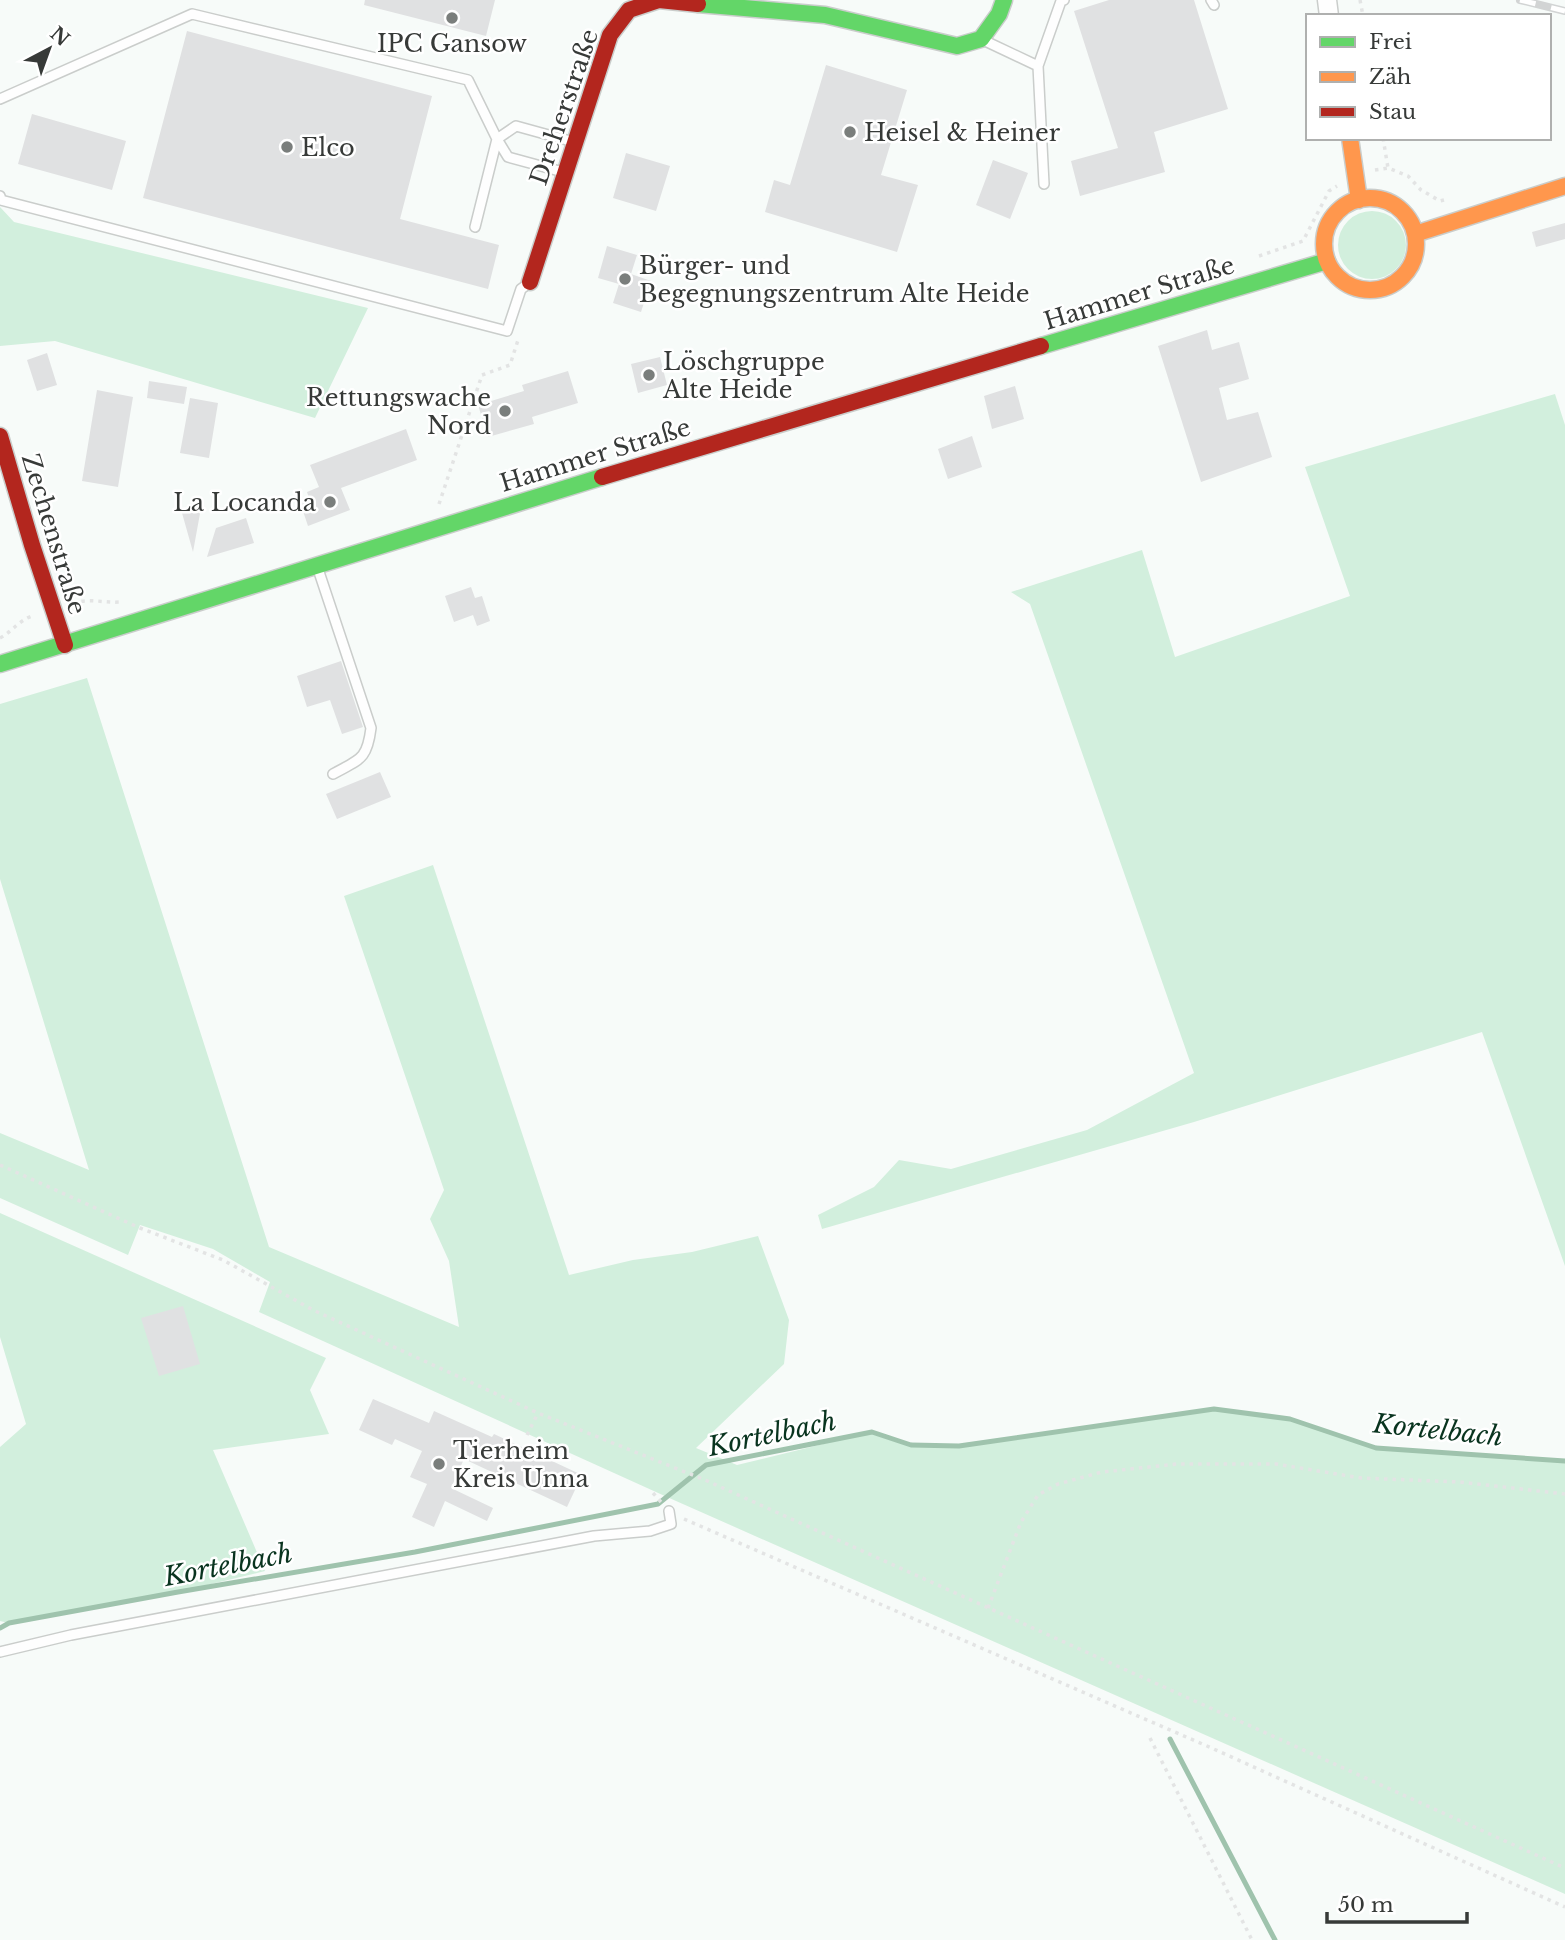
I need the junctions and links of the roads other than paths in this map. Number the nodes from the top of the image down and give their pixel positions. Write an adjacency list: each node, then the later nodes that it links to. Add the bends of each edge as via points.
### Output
1 (1004, 0): 3 (main road)
2 (1064, 0): 4 (lane)
3 (981, 39): 4 (lane); 8 (main road, Dreherstraße, via 957,46 825,15 659,1 629,10 610,35)
4 (1038, 66): 10 (lane)
5 (0, 99): 6 (lane, via 192,14 468,80)
6 (497, 139): 8 (lane, via 516,126); 9 (lane, via 508,157); 14 (lane)
7 (1350, 140): 13 (main road)
8 (575, 142): 9 (main road, Dreherstraße)
9 (566, 173): 17 (main road, Dreherstraße)
10 (1044, 184)
11 (1565, 186): 15 (main road)
12 (0, 196): 17 (lane, via 1,200 507,331 521,289)
13 (1359, 200): 15 (main road, via 1374,198 1400,209); 16 (main road, via 1342,208 1329,223 1324,242)
14 (475, 227)
15 (1415, 234): 16 (main road, via 1415,257 1404,276 1377,290 1347,284)
16 (1327, 261): 19 (main road, Hammer Straße)
17 (530, 282)
18 (0, 436): 20 (main road, Zechenstraße)
19 (317, 565): 20 (main road, Hammer Straße); 22 (lane, via 372,728 361,759)
20 (65, 645): 21 (main road, Hammer Straße)
21 (0, 664)
22 (333, 774)
23 (669, 1511): 24 (lane, via 671,1524 650,1531 594,1536 71,1634)
24 (0, 1653)

